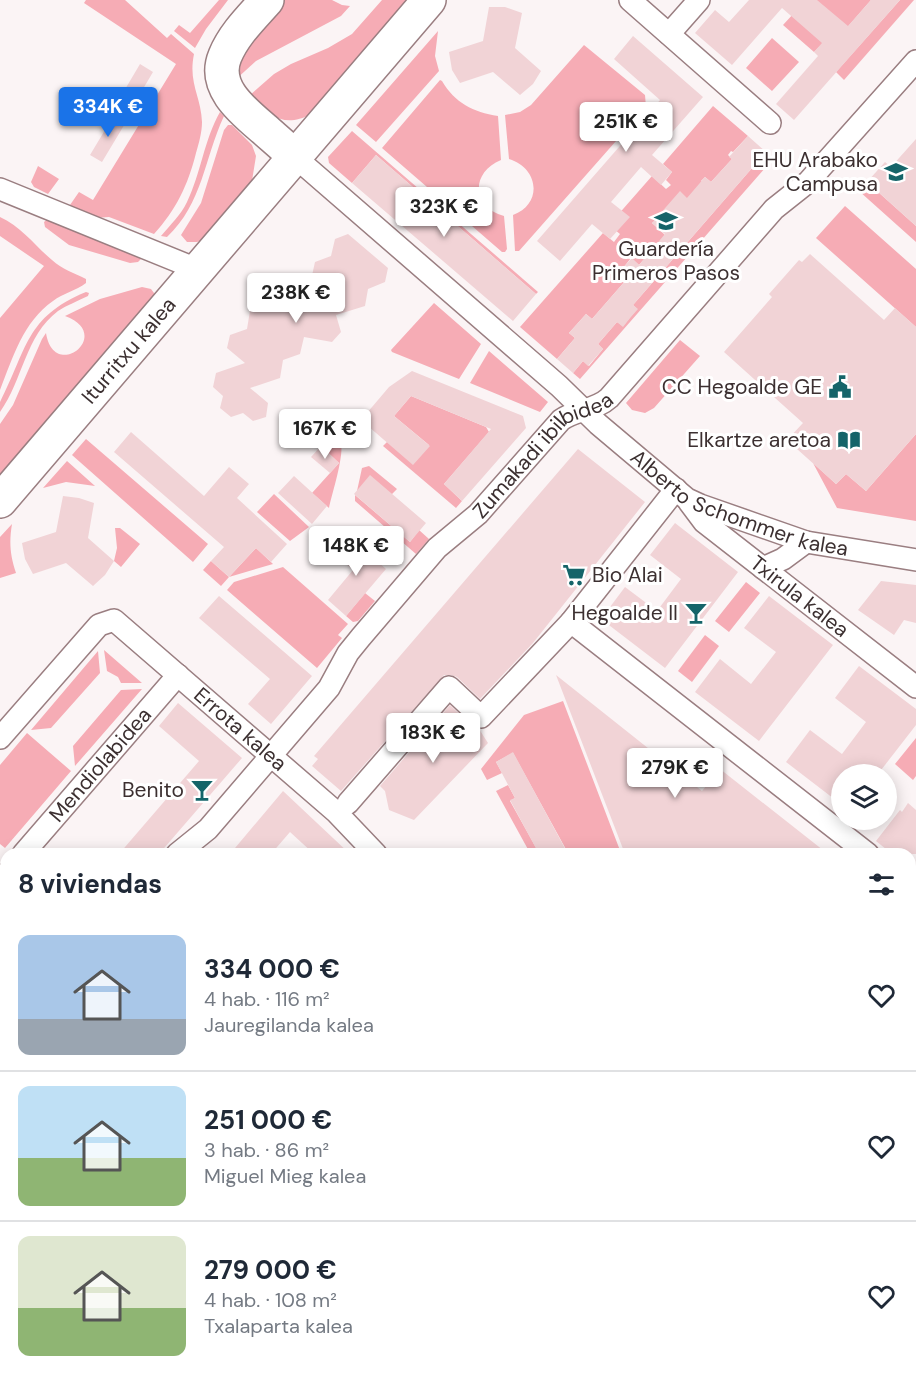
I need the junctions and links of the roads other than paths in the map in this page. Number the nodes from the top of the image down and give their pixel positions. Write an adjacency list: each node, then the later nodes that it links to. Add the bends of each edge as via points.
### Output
1 (267, 0): 9 (main road, via 238,33 222,66 224,83 237,106)
2 (429, 0): 7 (main road, Iturritxu kalea)
3 (699, 0): 5 (street)
4 (634, 1): 5 (street)
5 (669, 34): 8 (street)
6 (916, 61): 14 (street, Zumakadi ibilbidea, via 808,182 774,209 609,398 597,407)
7 (328, 118): 9 (main road, Iturritxu kalea, via 309,130); 10 (main road, Iturritxu kalea)
8 (770, 123)
9 (264, 129): 10 (main road); 12 (main road, Iturritxu kalea, via 272,169)
10 (295, 157): 12 (main road, Iturritxu kalea); 14 (street, Alberto Schommer kalea)
11 (0, 189): 13 (street)
12 (259, 201): 13 (main road, Iturritxu kalea)
13 (200, 270): 16 (main road, Iturritxu kalea)
14 (583, 409): 15 (street, Alberto Schommer kalea); 24 (street, Zumakadi ibilbidea, via 561,420 478,514 437,548 348,653 329,688)
15 (682, 494): 17 (street, Alberto Schommer kalea, via 713,511); 19 (street, Txirula kalea, via 704,522); 20 (street)
16 (0, 501)
17 (806, 542): 18 (street, Alberto Schommer kalea); 19 (street)
18 (916, 560)
19 (763, 568): 22 (street, Txirula kalea)
20 (571, 622): 25 (street, via 481,717 449,687); 29 (street)
21 (178, 675): 23 (street, Errota kalea, via 114,620 107,620); 24 (street, Errota kalea); 26 (street, Mendiolabidea)
22 (916, 687)
23 (0, 738)
24 (270, 756): 27 (street, Zumakadi ibilbidea, via 208,829); 28 (street, Errota kalea, via 336,812)
25 (348, 803)
26 (28, 848)
27 (184, 848)
28 (370, 848)
29 (860, 848)

